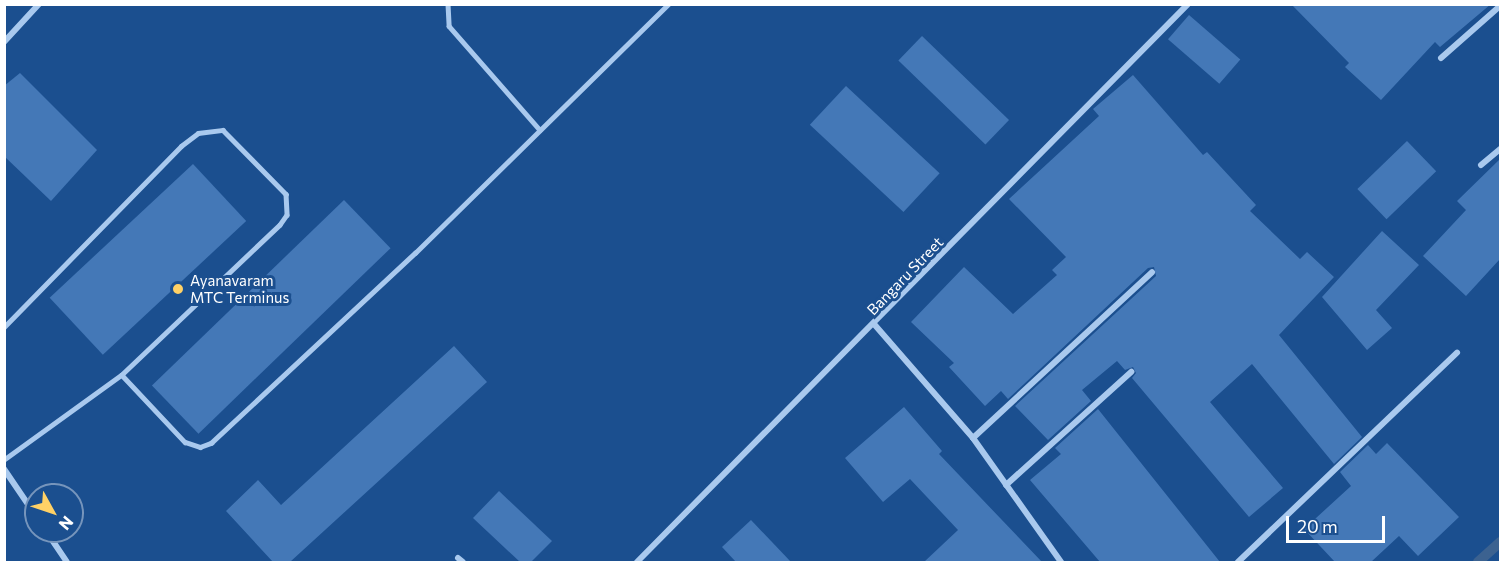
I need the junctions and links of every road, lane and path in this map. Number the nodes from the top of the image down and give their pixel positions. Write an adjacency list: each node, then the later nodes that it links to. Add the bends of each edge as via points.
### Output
1 (39, 4): 6 (street)
2 (448, 4): 8 (lane, via 449,26)
3 (668, 4): 8 (lane)
4 (1188, 4): 12 (street, Bangaru Street)
5 (1500, 6): 7 (street)
6 (4, 42)
7 (1441, 57)
8 (540, 130): 16 (lane, via 416,253 211,443 200,447 185,442)
9 (1500, 149): 10 (street)
10 (1481, 165)
11 (1152, 272): 17 (street)
12 (874, 324): 17 (street); 24 (street, Bangaru Street)
13 (4, 327): 16 (lane, via 181,146 198,133 223,130 286,194 287,215)
14 (1457, 353): 26 (street)
15 (1131, 372): 20 (street)
16 (122, 375): 18 (lane)
17 (973, 438): 20 (street)
18 (4, 460)
19 (4, 469): 21 (street)
20 (1006, 485): 25 (street)
21 (24, 498)
22 (54, 543): 23 (street)
23 (67, 562)
24 (637, 562)
25 (1061, 562)
26 (1238, 562)

